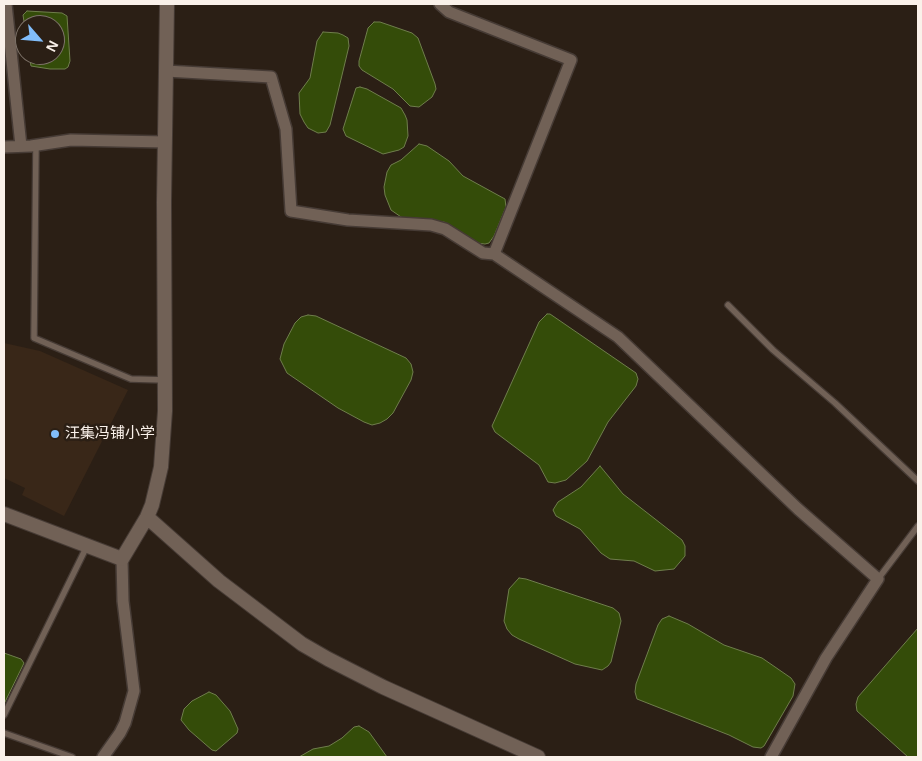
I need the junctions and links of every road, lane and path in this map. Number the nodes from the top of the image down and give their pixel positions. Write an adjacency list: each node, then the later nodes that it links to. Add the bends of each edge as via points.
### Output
1 (6, 4): 7 (street)
2 (167, 4): 4 (street)
3 (440, 4): 9 (street, via 449,12 571,60)
4 (166, 71): 5 (street); 9 (street, via 272,77 286,129 291,211 348,220 431,225 445,229 483,252)
5 (165, 142): 6 (street, via 71,140); 11 (street)
6 (36, 145): 7 (street); 11 (lane, via 34,338 131,379)
7 (21, 146): 8 (street)
8 (4, 147)
9 (494, 254): 18 (street, via 618,337 798,508)
10 (728, 305): 12 (lane)
11 (165, 380): 14 (street, via 161,467)
12 (918, 481)
13 (4, 514): 16 (street)
14 (147, 517): 17 (street); 23 (street, via 219,581 302,644 361,676)
15 (918, 526): 18 (lane)
16 (87, 546): 17 (street); 19 (lane)
17 (122, 560): 22 (street, via 123,601 134,691 125,723)
18 (878, 579): 24 (street, via 826,658)
19 (4, 715)
20 (4, 733): 21 (lane)
21 (72, 757)
22 (103, 757)
23 (538, 757)
24 (771, 757)

